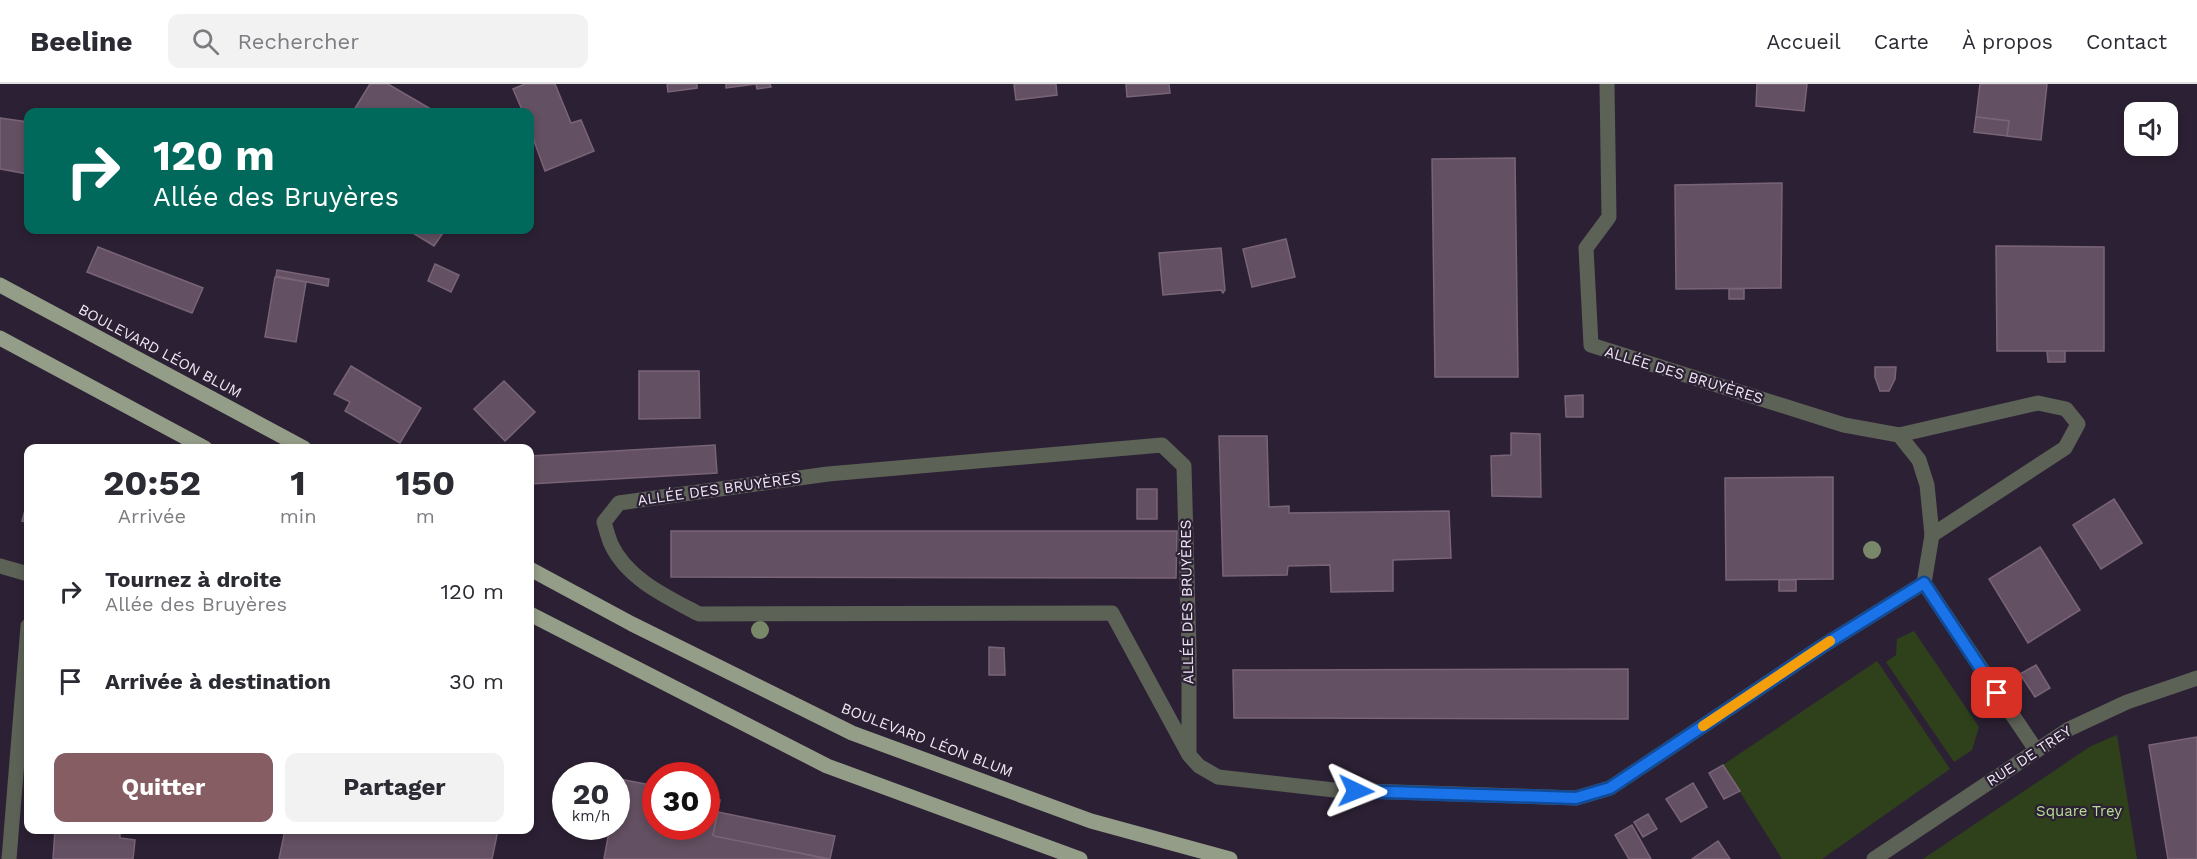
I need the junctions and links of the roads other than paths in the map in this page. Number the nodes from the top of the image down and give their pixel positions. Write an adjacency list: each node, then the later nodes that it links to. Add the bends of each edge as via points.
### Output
1 (1607, 84): 4 (street, ALLÉE DES BRUYÈRES, via 1609,218 1586,248 1591,345 1844,425)
2 (0, 285): 6 (main road, BOULEVARD LÉON BLUM)
3 (0, 338): 5 (main road)
4 (1899, 435): 7 (street, via 1919,460 1927,484); 7 (street, ALLÉE DES BRUYÈRES, via 2038,403 2066,409 2078,424 2065,448)
5 (198, 444)
6 (297, 444)
7 (1932, 535): 11 (street)
8 (0, 566): 10 (street)
9 (534, 571): 19 (main road, BOULEVARD LÉON BLUM, via 852,733 1091,821)
10 (24, 573)
11 (1924, 583): 15 (street); 16 (street, ALLÉE DES BRUYÈRES, via 1610,788 1576,798 1334,790 1218,777)
12 (534, 616): 18 (main road, via 827,766)
13 (24, 675): 17 (street)
14 (2197, 678): 15 (street, RUE DE TREY, via 2127,702 2069,729)
15 (2036, 750): 20 (street, RUE DE TREY)
16 (1189, 755): 16 (street, ALLÉE DES BRUYÈRES, via 1184,466 1162,445 816,476 619,503 604,522 612,546 632,572 699,614 1112,613)
17 (9, 859)
18 (1080, 859)
19 (1230, 859)
20 (1874, 859)

